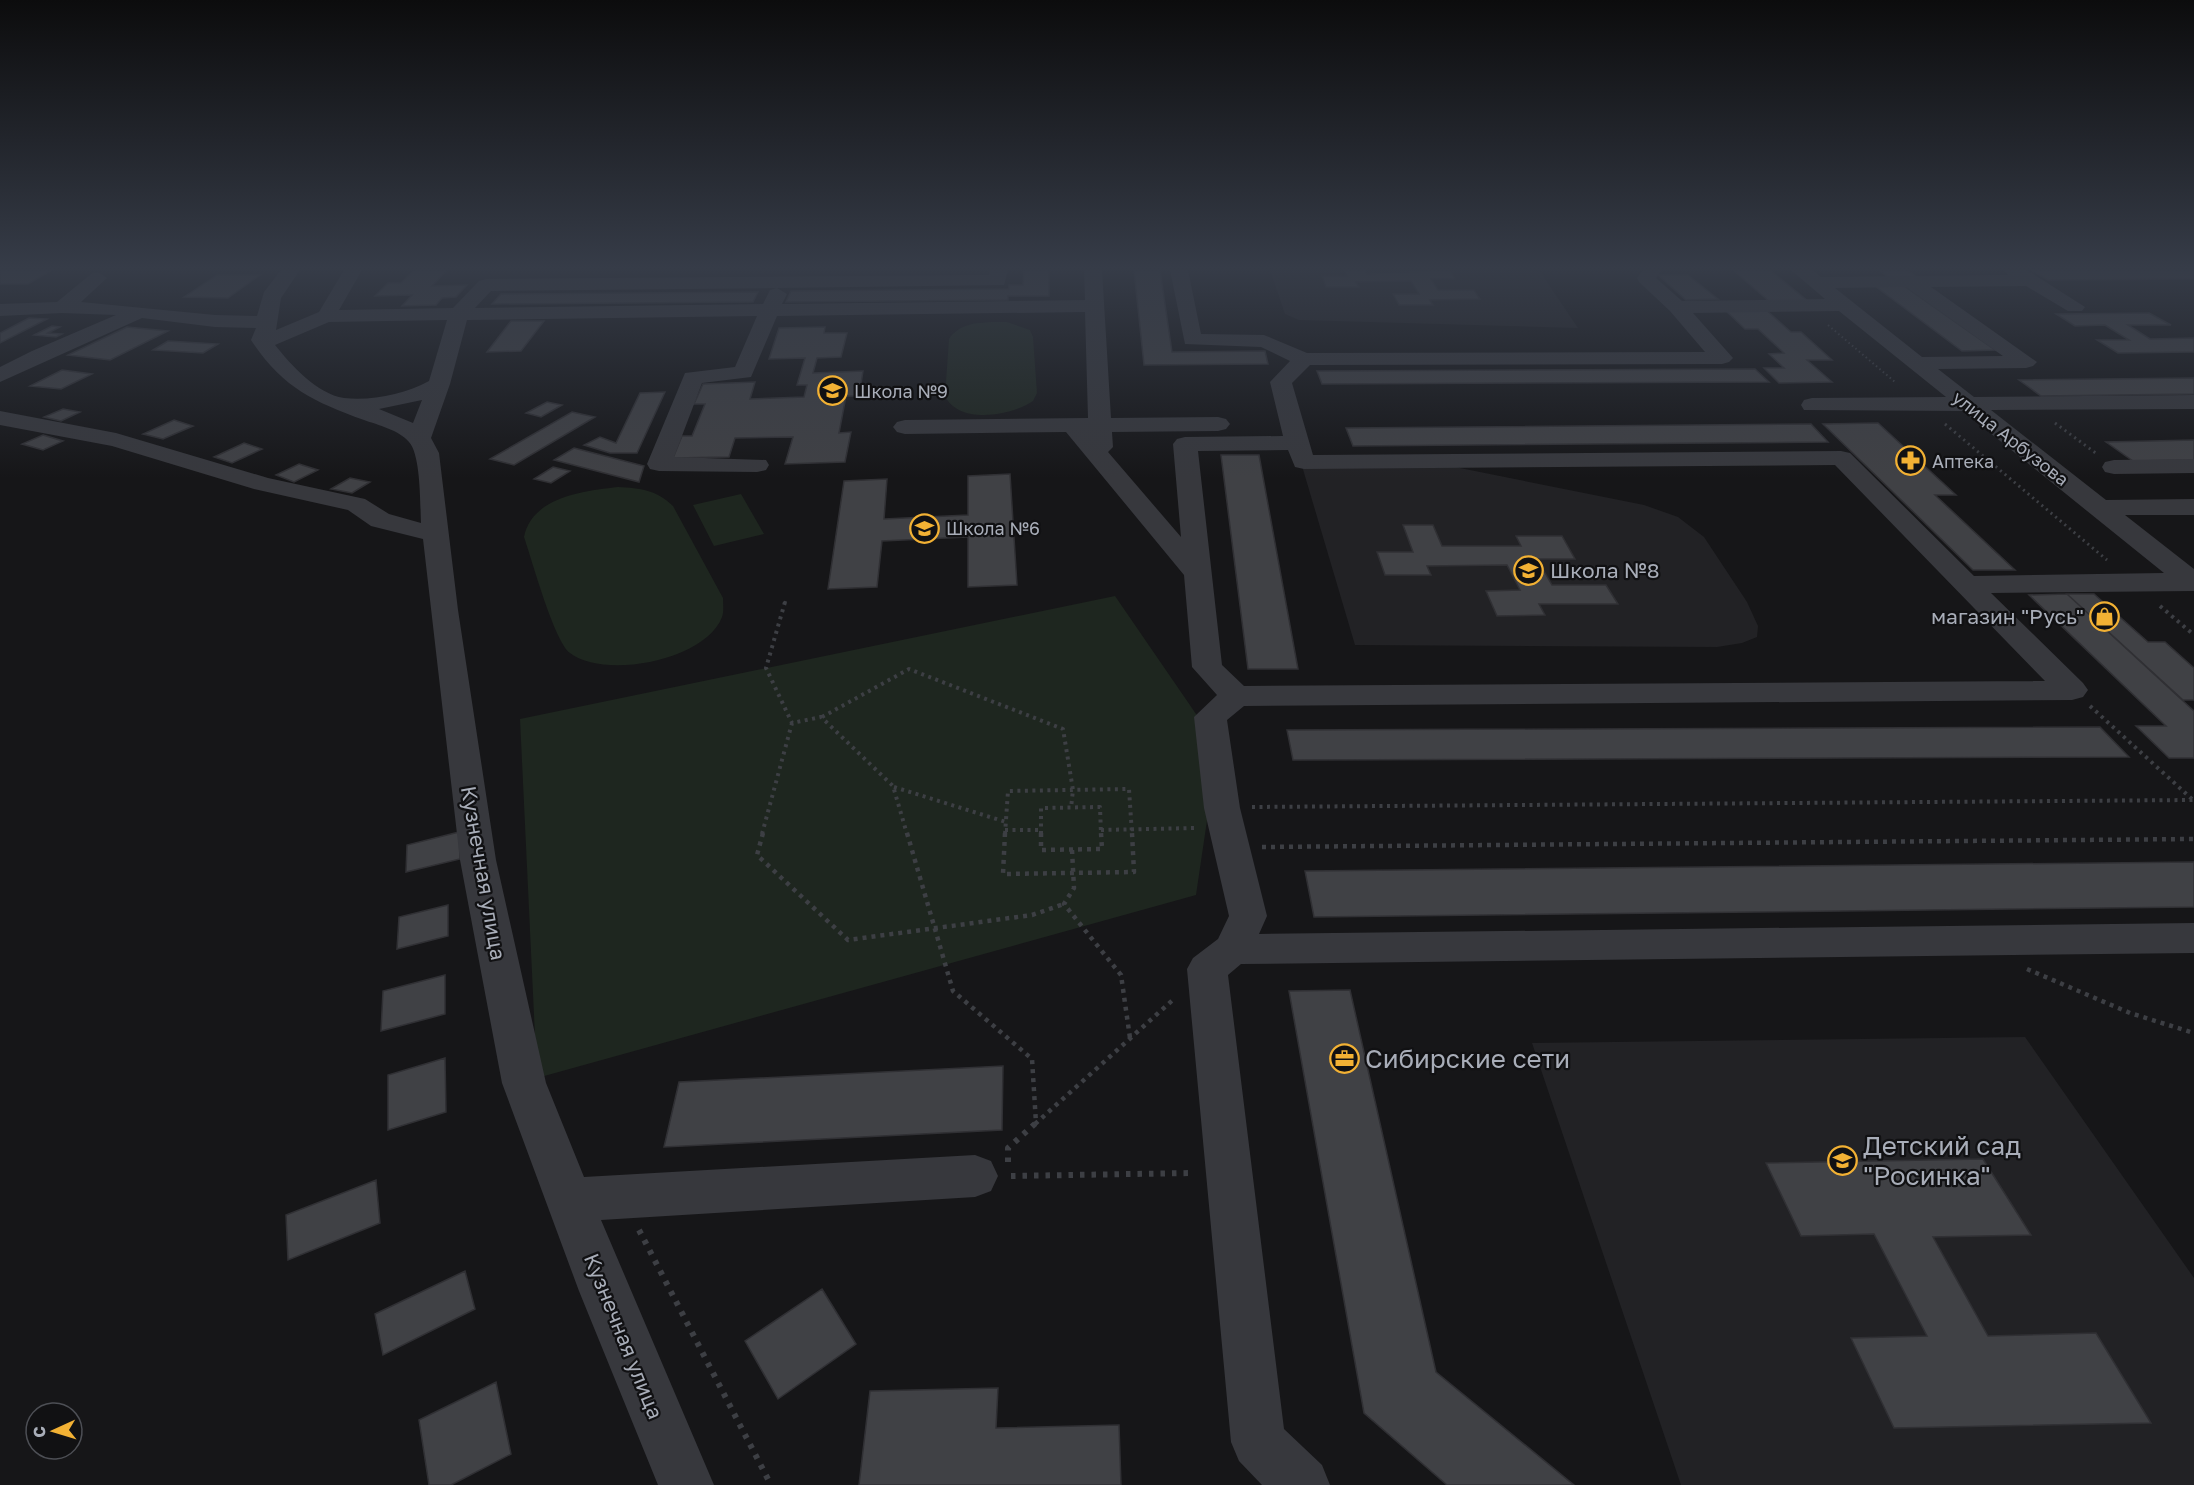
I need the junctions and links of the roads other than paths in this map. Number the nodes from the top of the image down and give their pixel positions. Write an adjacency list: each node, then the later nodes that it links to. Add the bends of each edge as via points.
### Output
1 (76, 339): 12 (street)
2 (265, 339): 17 (street, via 277,362 310,390 334,402)
3 (451, 339): 13 (street)
4 (757, 339): 27 (street, via 743,372 693,378 659,464)
5 (1096, 339): 21 (street)
6 (1192, 339): 10 (street, via 1264,340)
7 (1706, 339): 10 (street, via 1722,358)
8 (1887, 339): 11 (street, улица Арбузова)
9 (1998, 339): 11 (street, via 2026,362)
10 (1304, 359): 19 (street, via 1281,382)
11 (1916, 363): 15 (street, улица Арбузова)
12 (0, 376)
13 (439, 384): 17 (street); 23 (street)
14 (2194, 402): 15 (street)
15 (1968, 404): 16 (street); 31 (street, улица Арбузова)
16 (1812, 405)
17 (385, 410): 23 (street)
18 (0, 418): 32 (street, via 116,440 263,484 357,504 380,520)
19 (1280, 418): 21 (street); 24 (street); 25 (street)
20 (1072, 425): 21 (street); 22 (street); 26 (street)
21 (1100, 425): 26 (street)
22 (905, 427)
23 (418, 438): 32 (street, Кузнечная улица, via 427,453)
24 (1237, 443): 25 (street); 33 (street, via 1185,444)
25 (1297, 443): 35 (street, via 1304,462 1840,458)
26 (1102, 461): 33 (street)
27 (757, 465)
28 (2194, 466): 29 (street)
29 (2114, 467)
30 (2194, 507): 31 (street)
31 (2099, 508): 34 (street, улица Арбузова)
32 (434, 534): 40 (street, Кузнечная улица, via 478,860 524,1083)
33 (1198, 574): 36 (street, via 1207,667)
34 (2193, 583): 35 (street)
35 (1967, 585): 36 (street, via 2072,690)
36 (1236, 696): 38 (street, via 1210,717 1226,828 1248,916)
37 (2194, 938): 38 (street)
38 (1220, 959): 42 (street, via 1229,1172 1257,1442)
39 (975, 1176): 40 (street)
40 (569, 1200): 41 (street, Кузнечная улица)
41 (686, 1485)
42 (1302, 1485)

